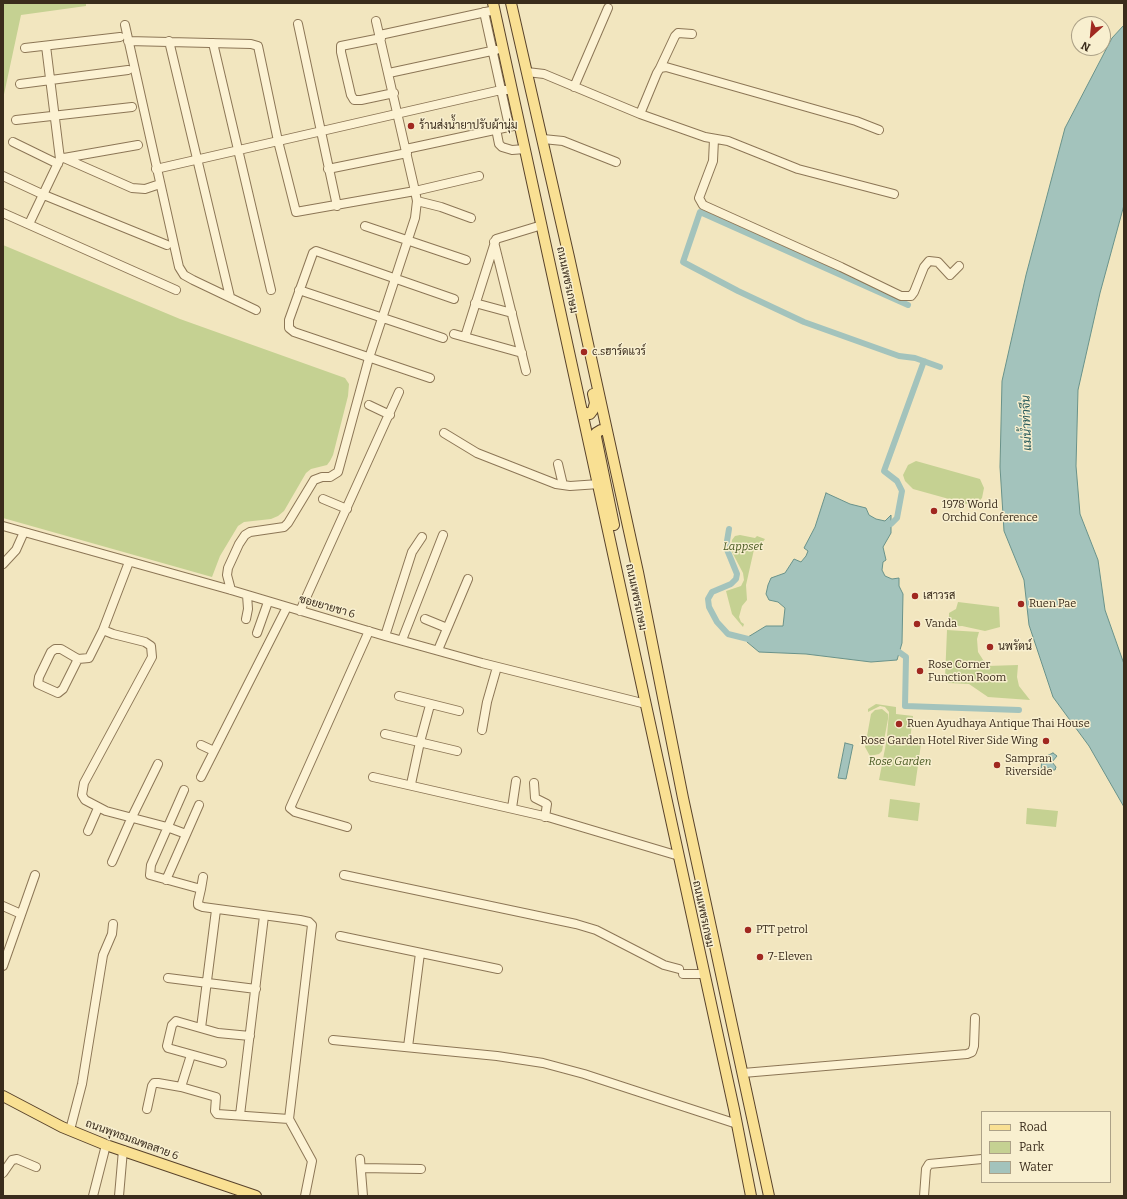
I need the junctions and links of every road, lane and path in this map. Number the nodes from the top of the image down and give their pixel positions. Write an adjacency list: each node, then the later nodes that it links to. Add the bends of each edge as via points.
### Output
1 (511, 3): 20 (main road, ถนนเพชรเกษม)
2 (494, 7): 4 (street); 16 (main road, ถนนเพชรเกษม)
3 (608, 8): 24 (street)
4 (484, 12): 9 (street); 17 (street)
5 (376, 21): 9 (street)
6 (298, 24): 37 (street)
7 (125, 25): 11 (street)
8 (692, 34): 18 (street, via 678,33 675,36)
9 (380, 36): 21 (street); 27 (street, via 341,46 351,95 354,100 361,100)
10 (120, 37): 14 (street)
11 (128, 41): 12 (street); 49 (street)
12 (169, 41): 13 (street); 47 (street)
13 (213, 43): 41 (street, via 258,46); 44 (street)
14 (46, 46): 15 (street); 22 (street)
15 (25, 48)
16 (503, 48): 17 (street); 26 (main road, ถนนเพชรเกษม)
17 (493, 51): 21 (street); 25 (street)
18 (660, 68): 30 (street); 36 (street, via 856,121)
19 (128, 70): 22 (street)
20 (527, 72): 24 (street, via 544,74); 39 (main road, ถนนเพชรเกษม)
21 (389, 73): 27 (street)
22 (51, 80): 23 (street); 31 (street)
23 (20, 84)
24 (574, 87): 30 (street)
25 (501, 90): 26 (street); 29 (street); 34 (street)
26 (512, 90): 33 (main road, ถนนเพชรเกษม)
27 (394, 93): 29 (street)
28 (132, 107): 31 (street)
29 (398, 114): 37 (street); 45 (street)
30 (640, 114): 38 (street)
31 (54, 116): 32 (street); 46 (street)
32 (16, 120)
33 (520, 125): 34 (street); 43 (main road, ถนนเพชรเกษม)
34 (509, 126): 35 (street)
35 (496, 129): 43 (street, via 502,147 512,150); 45 (street)
36 (879, 130)
37 (322, 132): 41 (street); 50 (street)
38 (714, 138): 55 (street, via 728,141 798,169); 68 (street, via 713,161 699,198 703,205 841,266 901,296 911,296 929,261 938,262 950,275)
39 (542, 139): 48 (street, via 563,141); 79 (main road, ถนนเพชรเกษม)
40 (14, 142): 46 (street)
41 (278, 142): 44 (street); 58 (street, via 296,212)
42 (138, 145): 46 (street)
43 (525, 149): 62 (main road, ถนนเพชรเกษม)
44 (238, 151): 47 (street); 71 (street)
45 (407, 151): 50 (street); 54 (street)
46 (61, 160): 53 (street, via 132,188 145,189); 56 (street)
47 (197, 160): 49 (street); 73 (street)
48 (616, 162)
49 (156, 169): 53 (street)
50 (328, 169): 58 (street)
51 (3, 176): 56 (street)
52 (479, 176): 54 (street)
53 (160, 184): 73 (street, via 179,267 184,275)
54 (415, 190): 57 (street); 58 (street)
55 (894, 194)
56 (44, 195): 61 (street); 66 (street)
57 (417, 201): 60 (street); 64 (street, via 417,211)
58 (337, 206)
59 (3, 213): 61 (street)
60 (471, 218)
61 (28, 224): 70 (street)
62 (542, 225): 65 (street, via 499,237); 89 (main road, ถนนเพชรเกษม)
63 (366, 226): 64 (street)
64 (407, 240): 67 (street); 69 (street)
65 (494, 242): 75 (street); 77 (street)
66 (167, 246)
67 (466, 260)
68 (959, 266)
69 (395, 278): 72 (street, via 316,251); 74 (street); 78 (street)
70 (176, 290)
71 (271, 290)
72 (299, 290): 78 (street); 84 (street, via 288,324 291,330)
73 (230, 297): 76 (street)
74 (454, 299)
75 (475, 303): 77 (street); 81 (street)
76 (256, 310)
77 (512, 313): 83 (street)
78 (382, 317): 82 (street); 84 (street)
79 (584, 328): 89 (main road, via 581,338 595,403 590,414); 91 (main road, ถนนเพชรเกษม)
80 (454, 334): 81 (street)
81 (465, 337): 83 (street)
82 (442, 338)
83 (522, 352): 85 (street)
84 (369, 358): 86 (street); 106 (street, via 338,472 330,477 314,480 284,527 245,535 228,568)
85 (526, 372)
86 (430, 378)
87 (399, 392): 90 (street)
88 (369, 405): 90 (street)
89 (583, 412): 94 (main road, ถนนเพชรเกษม)
90 (390, 415): 97 (street)
91 (606, 430): 102 (main road, via 596,433 596,437 616,533 617,548); 175 (main road, ถนนเพชรเกษม)
92 (444, 433): 95 (street, via 478,453 530,475)
93 (558, 464): 95 (street)
94 (599, 484): 95 (street); 102 (main road, ถนนเพชรเกษม)
95 (563, 485)
96 (323, 499): 97 (street)
97 (347, 509): 110 (street)
98 (3, 526): 99 (street, ซอยยายชา 6)
99 (24, 532): 103 (street, ซอยยายชา 6); 104 (street, via 16,550)
100 (443, 535): 118 (street)
101 (422, 536): 117 (street, via 412,552)
102 (613, 551): 123 (main road, ถนนเพชรเกษม)
103 (129, 562): 106 (street, ซอยยายชา 6); 114 (street)
104 (3, 564)
105 (468, 579): 113 (street)
106 (231, 590): 107 (street, ซอยยายชา 6)
107 (247, 595): 108 (street, ซอยยายชา 6); 111 (street)
108 (268, 602): 109 (street, ซอยยายชา 6); 116 (street)
109 (287, 607): 110 (street, ซอยยายชา 6); 131 (street)
110 (300, 611): 115 (street, ซอยยายชา 6)
111 (246, 619)
112 (425, 619): 113 (street)
113 (447, 628): 119 (street)
114 (103, 630): 120 (street, via 89,658); 140 (street, via 145,642 151,646 152,657 84,783 82,795)
115 (369, 631): 117 (street, ซอยยายชา 6); 145 (street, via 290,808 295,812)
116 (257, 633)
117 (385, 636): 118 (street, ซอยยายชา 6)
118 (402, 640): 119 (street, ซอยยายชา 6)
119 (438, 650): 121 (street, ซอยยายชา 6)
120 (78, 659): 120 (street, via 63,689 58,693 38,684 51,652 55,649 61,649)
121 (497, 667): 123 (street, ซอยยายชา 6); 126 (street)
122 (399, 696): 124 (street)
123 (646, 704): 148 (main road, ถนนเพชรเกษม)
124 (430, 705): 125 (street); 128 (street)
125 (459, 712)
126 (482, 730)
127 (385, 734): 128 (street)
128 (420, 742): 130 (street); 137 (street)
129 (201, 745): 131 (street)
130 (457, 751)
131 (214, 752): 133 (street)
132 (158, 764): 143 (street)
133 (201, 777)
134 (373, 777): 137 (street)
135 (516, 781): 141 (street)
136 (534, 783): 142 (street, via 535,798 547,804)
137 (412, 784): 141 (street)
138 (184, 790): 144 (street)
139 (199, 805): 147 (street)
140 (98, 808): 143 (street); 146 (street)
141 (512, 808): 142 (street)
142 (545, 817): 148 (street)
143 (131, 819): 144 (street); 149 (street)
144 (167, 827): 147 (street); 153 (street, via 149,870 152,876)
145 (347, 827)
146 (88, 831)
147 (186, 834): 153 (street)
148 (679, 856): 164 (main road, ถนนเพชรเกษม)
149 (112, 862)
150 (35, 875): 157 (street)
151 (344, 875): 164 (street, via 576,924 596,930 680,972)
152 (203, 878): 154 (street)
153 (166, 880): 154 (street)
154 (201, 889): 156 (street, via 198,905)
155 (3, 906): 157 (street)
156 (216, 910): 158 (street); 166 (street)
157 (21, 914): 162 (street)
158 (264, 916): 167 (street); 180 (street, via 309,922 313,930)
159 (113, 924): 182 (street, via 104,955 82,1084)
160 (340, 936): 161 (street)
161 (420, 953): 163 (street); 172 (street)
162 (3, 966)
163 (498, 969)
164 (703, 972): 181 (main road, ถนนเพชรเกษม)
165 (168, 978): 166 (street)
166 (206, 983): 167 (street); 169 (street)
167 (256, 989): 170 (street)
168 (975, 1018): 175 (street, via 974,1046 972,1052 967,1054)
169 (201, 1028): 170 (street, via 229,1035); 173 (street, via 176,1021 172,1025 168,1048)
170 (250, 1036): 179 (street)
171 (333, 1040): 172 (street)
172 (408, 1047): 181 (street, via 543,1063)
173 (191, 1055): 174 (street); 176 (street)
174 (222, 1063)
175 (743, 1072): 195 (main road, ถนนเพชรเกษม)
176 (181, 1087): 178 (street, via 154,1083); 179 (street, via 216,1097 217,1114)
177 (3, 1096): 182 (main road, ถนนพุทธมณฑลสาย 6)
178 (147, 1109)
179 (240, 1115): 180 (street)
180 (290, 1119): 192 (street, via 312,1161)
181 (737, 1124): 194 (main road, ถนนเพชรเกษม)
182 (70, 1130): 183 (main road, ถนนพุทธมณฑลสาย 6)
183 (106, 1145): 184 (main road, ถนนพุทธมณฑลสาย 6); 189 (street)
184 (123, 1150): 190 (street); 191 (main road, ถนนพุทธมณฑลสาย 6)
185 (981, 1159): 196 (street, via 929,1164 926,1168)
186 (36, 1167): 188 (street, via 17,1159 12,1160)
187 (421, 1169): 193 (street, via 360,1164)
188 (3, 1173)
189 (93, 1196)
190 (119, 1196)
191 (256, 1196)
192 (305, 1196)
193 (363, 1196)
194 (751, 1196)
195 (769, 1196)
196 (924, 1196)

